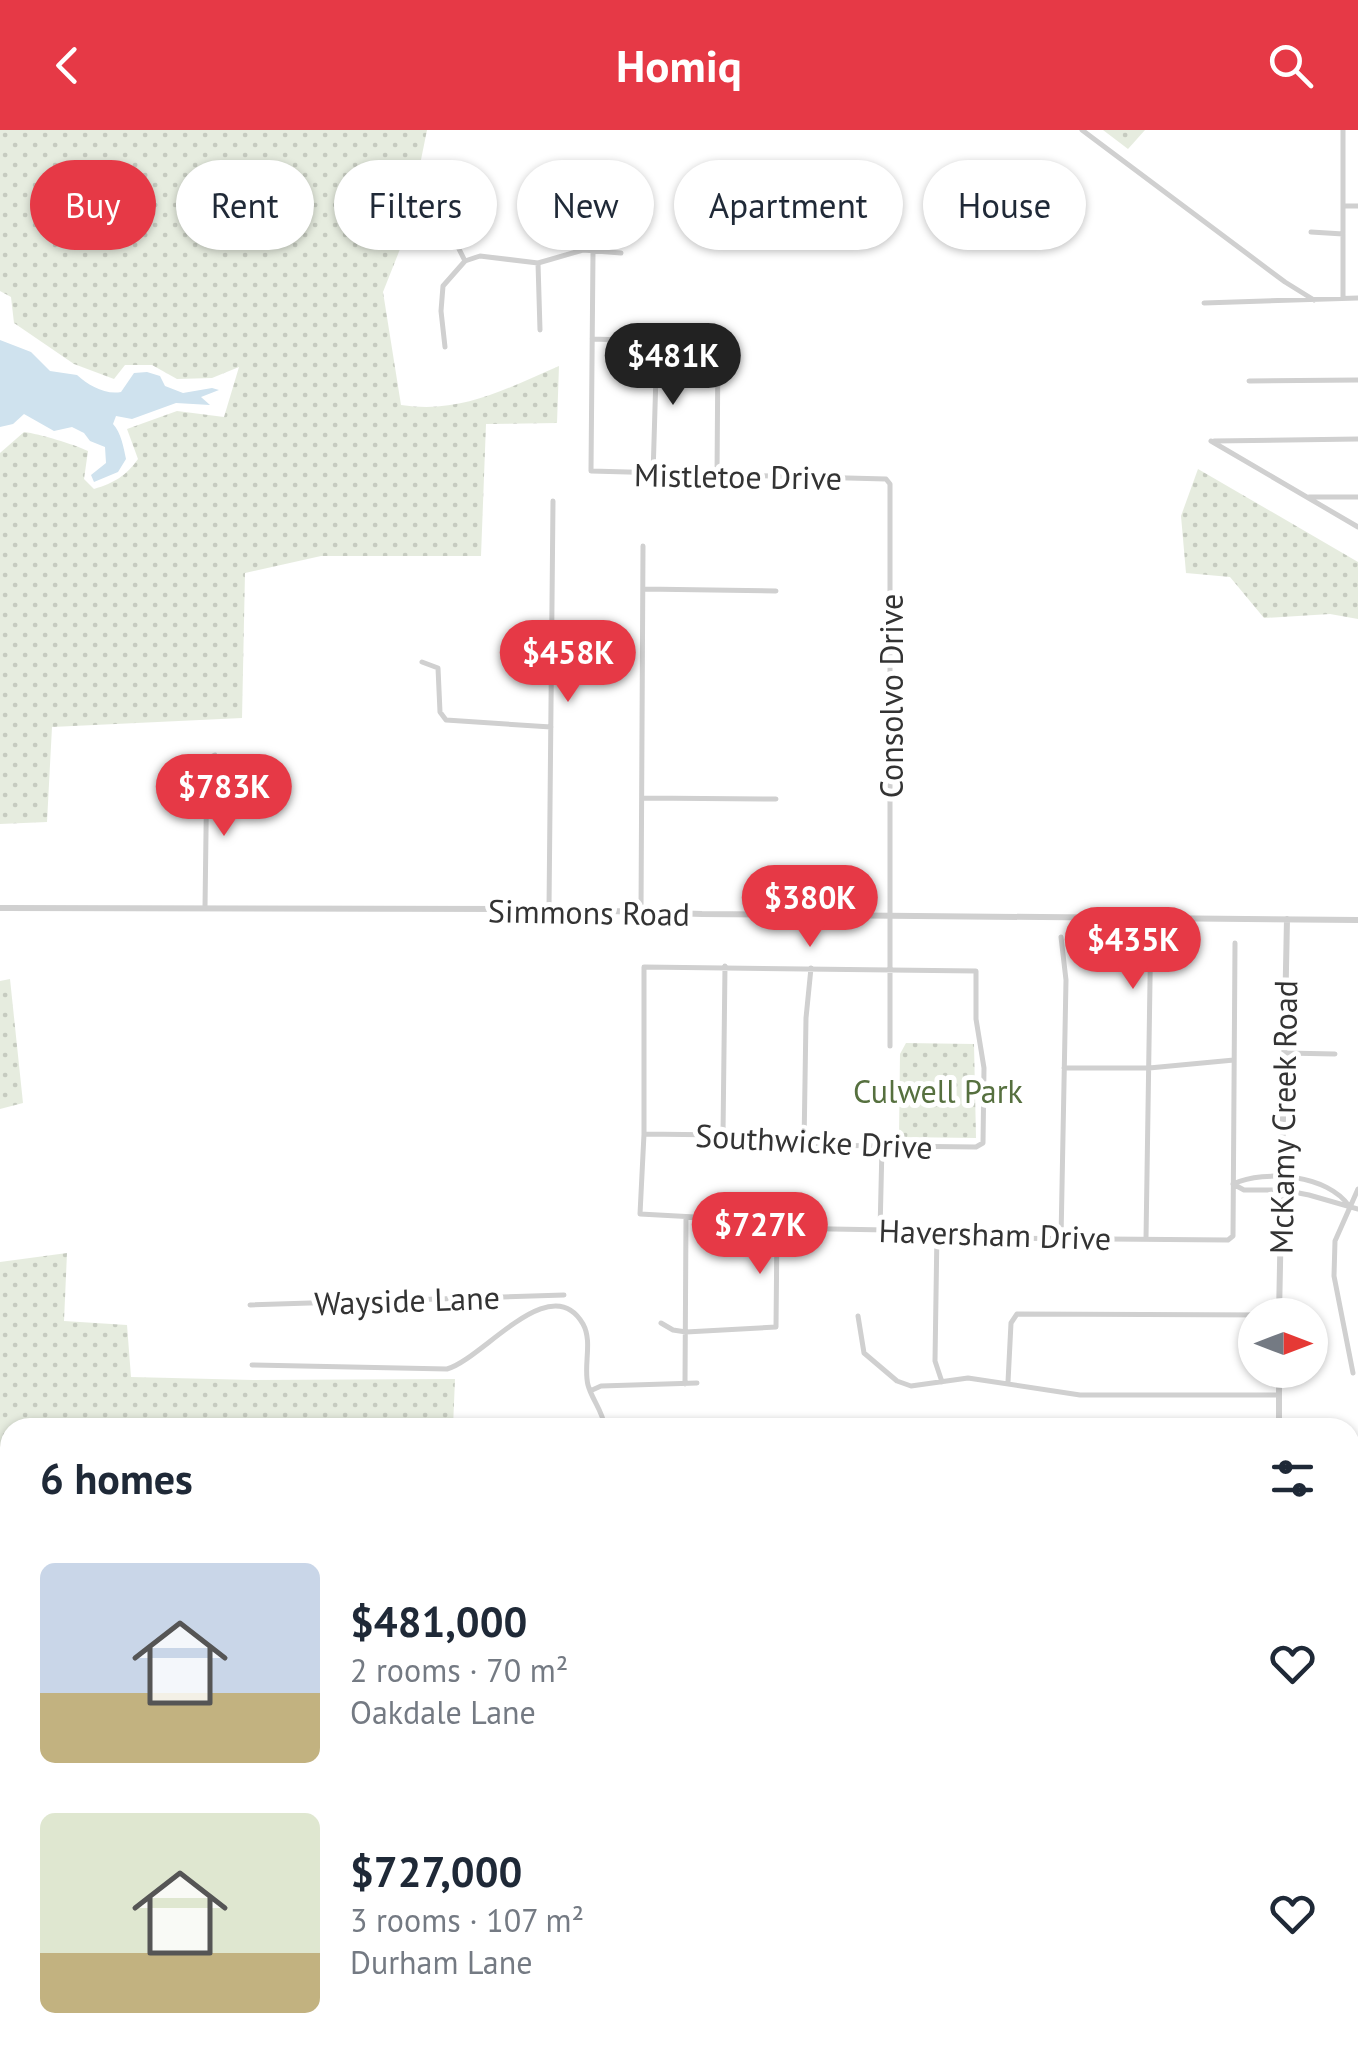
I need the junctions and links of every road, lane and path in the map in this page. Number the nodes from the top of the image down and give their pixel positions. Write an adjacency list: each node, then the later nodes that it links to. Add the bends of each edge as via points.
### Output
1 (1082, 130): 14 (street)
2 (1343, 130): 3 (street)
3 (1342, 206): 4 (street); 6 (street)
4 (1358, 206)
5 (1311, 232): 6 (street)
6 (1342, 234): 12 (street)
7 (459, 250): 10 (street)
8 (593, 253): 9 (street); 11 (street); 17 (street)
9 (621, 253)
10 (464, 261): 11 (street); 21 (street, via 443,286)
11 (538, 263): 16 (street)
12 (1344, 298): 13 (street); 14 (street)
13 (1358, 298)
14 (1314, 300): 15 (street)
15 (1204, 303)
16 (540, 330)
17 (592, 339): 18 (street); 25 (street, Mistletoe Drive, via 591,471)
18 (657, 341): 19 (street); 25 (street)
19 (718, 342): 20 (street); 26 (street)
20 (731, 343)
21 (445, 347)
22 (1358, 380): 23 (street)
23 (1249, 381)
24 (1358, 439): 28 (street, via 1210,441)
25 (654, 475): 26 (street, Mistletoe Drive)
26 (718, 476): 27 (street, Mistletoe Drive)
27 (886, 479): 44 (street, Consolvo Drive, via 892,490)
28 (1306, 497): 29 (street); 31 (street)
29 (1358, 498)
30 (553, 501): 36 (street)
31 (1358, 526)
32 (644, 546): 33 (street)
33 (644, 589): 34 (street); 38 (street)
34 (776, 590)
35 (422, 662): 36 (street, via 438,668 446,720)
36 (550, 727): 42 (street)
37 (214, 755): 41 (street, via 207,759)
38 (642, 798): 39 (street); 43 (street)
39 (776, 799)
40 (0, 908): 41 (street, Simmons Road)
41 (205, 908): 42 (street, Simmons Road)
42 (549, 909): 43 (street, Simmons Road)
43 (640, 913): 44 (street, Simmons Road)
44 (890, 914): 45 (street, Simmons Road); 52 (street, Consolvo Drive)
45 (1151, 917): 46 (street, Simmons Road); 58 (street)
46 (1287, 919): 47 (street, Simmons Road); 54 (street, McKamy Creek Road)
47 (1358, 920)
48 (1060, 937): 57 (street)
49 (1235, 943): 56 (street)
50 (726, 966): 51 (street); 59 (street, via 644,968); 60 (street)
51 (810, 968): 52 (street); 61 (street)
52 (890, 968): 53 (street, Consolvo Drive); 62 (street, Southwicke Drive, via 976,971 983,1143)
53 (890, 1046)
54 (1285, 1053): 55 (street); 63 (street, McKamy Creek Road)
55 (1335, 1054)
56 (1234, 1060): 58 (street); 64 (street)
57 (1064, 1068): 58 (street); 73 (street)
58 (1149, 1068): 74 (street)
59 (644, 1134): 60 (street, Southwicke Drive); 69 (street, Haversham Drive, via 640,1214)
60 (723, 1135): 61 (street, Southwicke Drive)
61 (804, 1145): 62 (street, Southwicke Drive)
62 (882, 1146): 71 (street)
63 (1284, 1178): 64 (street); 66 (street, McKamy Creek Road); 67 (street, via 1341,1194)
64 (1233, 1184): 66 (street); 74 (street, Haversham Drive, via 1232,1238)
65 (1358, 1189): 67 (street)
66 (1283, 1190): 67 (street); 76 (street, McKamy Creek Road)
67 (1349, 1206): 68 (street); 83 (street, via 1335,1241 1334,1276)
68 (1358, 1209)
69 (686, 1217): 70 (street, Haversham Drive); 81 (street)
70 (777, 1228): 71 (street, Haversham Drive); 81 (street, via 776,1327)
71 (880, 1230): 72 (street, Haversham Drive)
72 (936, 1230): 73 (street, Haversham Drive); 84 (street, via 936,1362)
73 (1062, 1238): 74 (street, Haversham Drive)
74 (1146, 1238)
75 (564, 1295): 77 (street, Wayside Lane)
76 (1280, 1298)
77 (250, 1306)
78 (1238, 1315): 85 (street, via 1017,1314)
79 (858, 1316): 84 (street, via 860,1345 880,1368 904,1385)
80 (661, 1323): 81 (street)
81 (686, 1332): 87 (street)
82 (252, 1365): 89 (street, via 448,1369 548,1306 572,1311 582,1323)
83 (1353, 1374)
84 (942, 1382): 85 (street)
85 (1008, 1382): 90 (street, via 1080,1395)
86 (697, 1383): 87 (street)
87 (686, 1384): 89 (street)
88 (1279, 1388): 90 (street)
89 (590, 1391): 91 (street)
90 (1279, 1395): 92 (street)
91 (603, 1418)
92 (1279, 1418)

